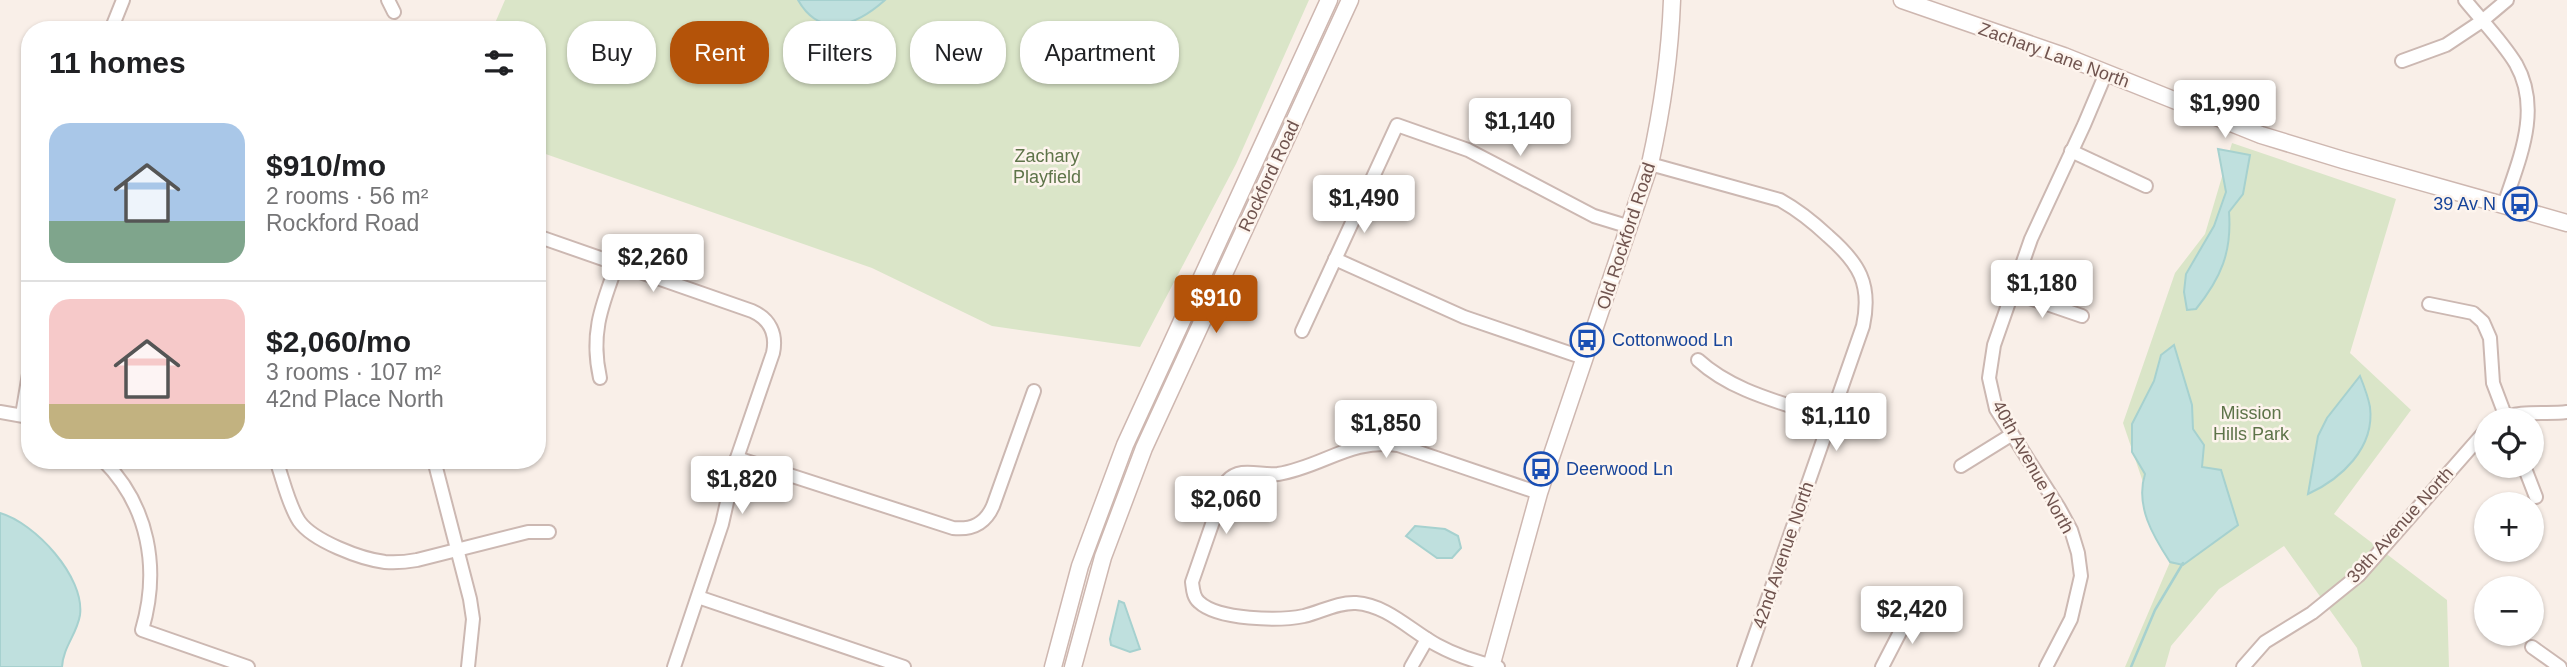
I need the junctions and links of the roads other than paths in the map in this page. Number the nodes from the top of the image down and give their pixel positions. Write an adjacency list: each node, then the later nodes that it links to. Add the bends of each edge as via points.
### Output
1 (123, 0): 8 (street)
2 (1329, 0): 54 (main road, Rockford Road, via 1125,445 1080,566)
3 (1350, 0): 55 (main road, Rockford Road, via 1144,448 1103,557)
4 (1672, 0): 13 (main road, Old Rockford Road, via 1665,87)
5 (1902, 0): 11 (main road, Zachary Lane North)
6 (2465, 0): 9 (street)
7 (2507, 0): 9 (street)
8 (115, 21)
9 (2482, 21): 10 (street, via 2446,45); 15 (street, via 2516,64 2529,101 2524,143)
10 (2402, 61)
11 (2106, 73): 12 (street, 40th Avenue North); 15 (main road, Zachary Lane North, via 2261,135)
12 (2071, 151): 14 (street); 21 (street, 40th Avenue North, via 2039,218)
13 (1650, 164): 17 (main road, Old Rockford Road); 34 (street, 42nd Avenue North, via 1780,200 1857,265 1866,310)
14 (2146, 186)
15 (2504, 205): 16 (main road, Zachary Lane North)
16 (2567, 223)
17 (1630, 227): 19 (street, via 1594,216 1468,150 1397,125); 25 (main road, Old Rockford Road)
18 (546, 239): 20 (street)
19 (1335, 259): 24 (street); 25 (street, via 1464,317)
20 (617, 264): 27 (street, via 596,330); 37 (street, via 760,314 771,328 773,353)
21 (2012, 292): 23 (street); 35 (street, 40th Avenue North, via 1994,345 1989,378 1996,409)
22 (2429, 304): 29 (street, via 2473,313 2483,322 2490,338 2493,383)
23 (2082, 316)
24 (1302, 331)
25 (1584, 358): 42 (main road, Old Rockford Road)
26 (1698, 360): 34 (street, via 1737,387)
27 (600, 378)
28 (1034, 391): 37 (street, via 989,517 971,528 953,528)
29 (2501, 408)
30 (0, 412): 32 (street)
31 (2567, 412): 33 (street)
32 (21, 415)
33 (2544, 415)
34 (1830, 419): 57 (street, 42nd Avenue North)
35 (2011, 435): 38 (street); 59 (street, 40th Avenue North, via 2059,508 2078,553 2081,576 2071,618)
36 (2474, 444): 60 (street, 39th Avenue North, via 2359,575 2312,613 2265,642)
37 (737, 458): 45 (street, via 727,508)
38 (1961, 467)
39 (110, 469): 50 (street, via 126,488 147,534 151,584 142,630)
40 (279, 469): 44 (street, via 298,519 315,536 384,562 417,561)
41 (436, 469): 44 (street)
42 (1539, 493): 47 (street, via 1384,443 1353,447 1280,474 1244,472 1227,481 1192,582 1199,603 1225,613 1279,620 1357,603 1391,615); 49 (main road, Old Rockford Road)
43 (549, 532): 44 (street, via 528,532)
44 (456, 551): 51 (street, via 473,619)
45 (698, 597): 52 (street); 53 (street)
46 (1912, 609): 58 (street)
47 (1427, 639): 49 (street, via 1457,655); 56 (street)
48 (2532, 647): 61 (street)
49 (1494, 666)
50 (248, 667)
51 (468, 667)
52 (674, 667)
53 (904, 667)
54 (1053, 667)
55 (1073, 667)
56 (1411, 667)
57 (1744, 667)
58 (1882, 667)
59 (2046, 667)
60 (2243, 667)
61 (2560, 667)

